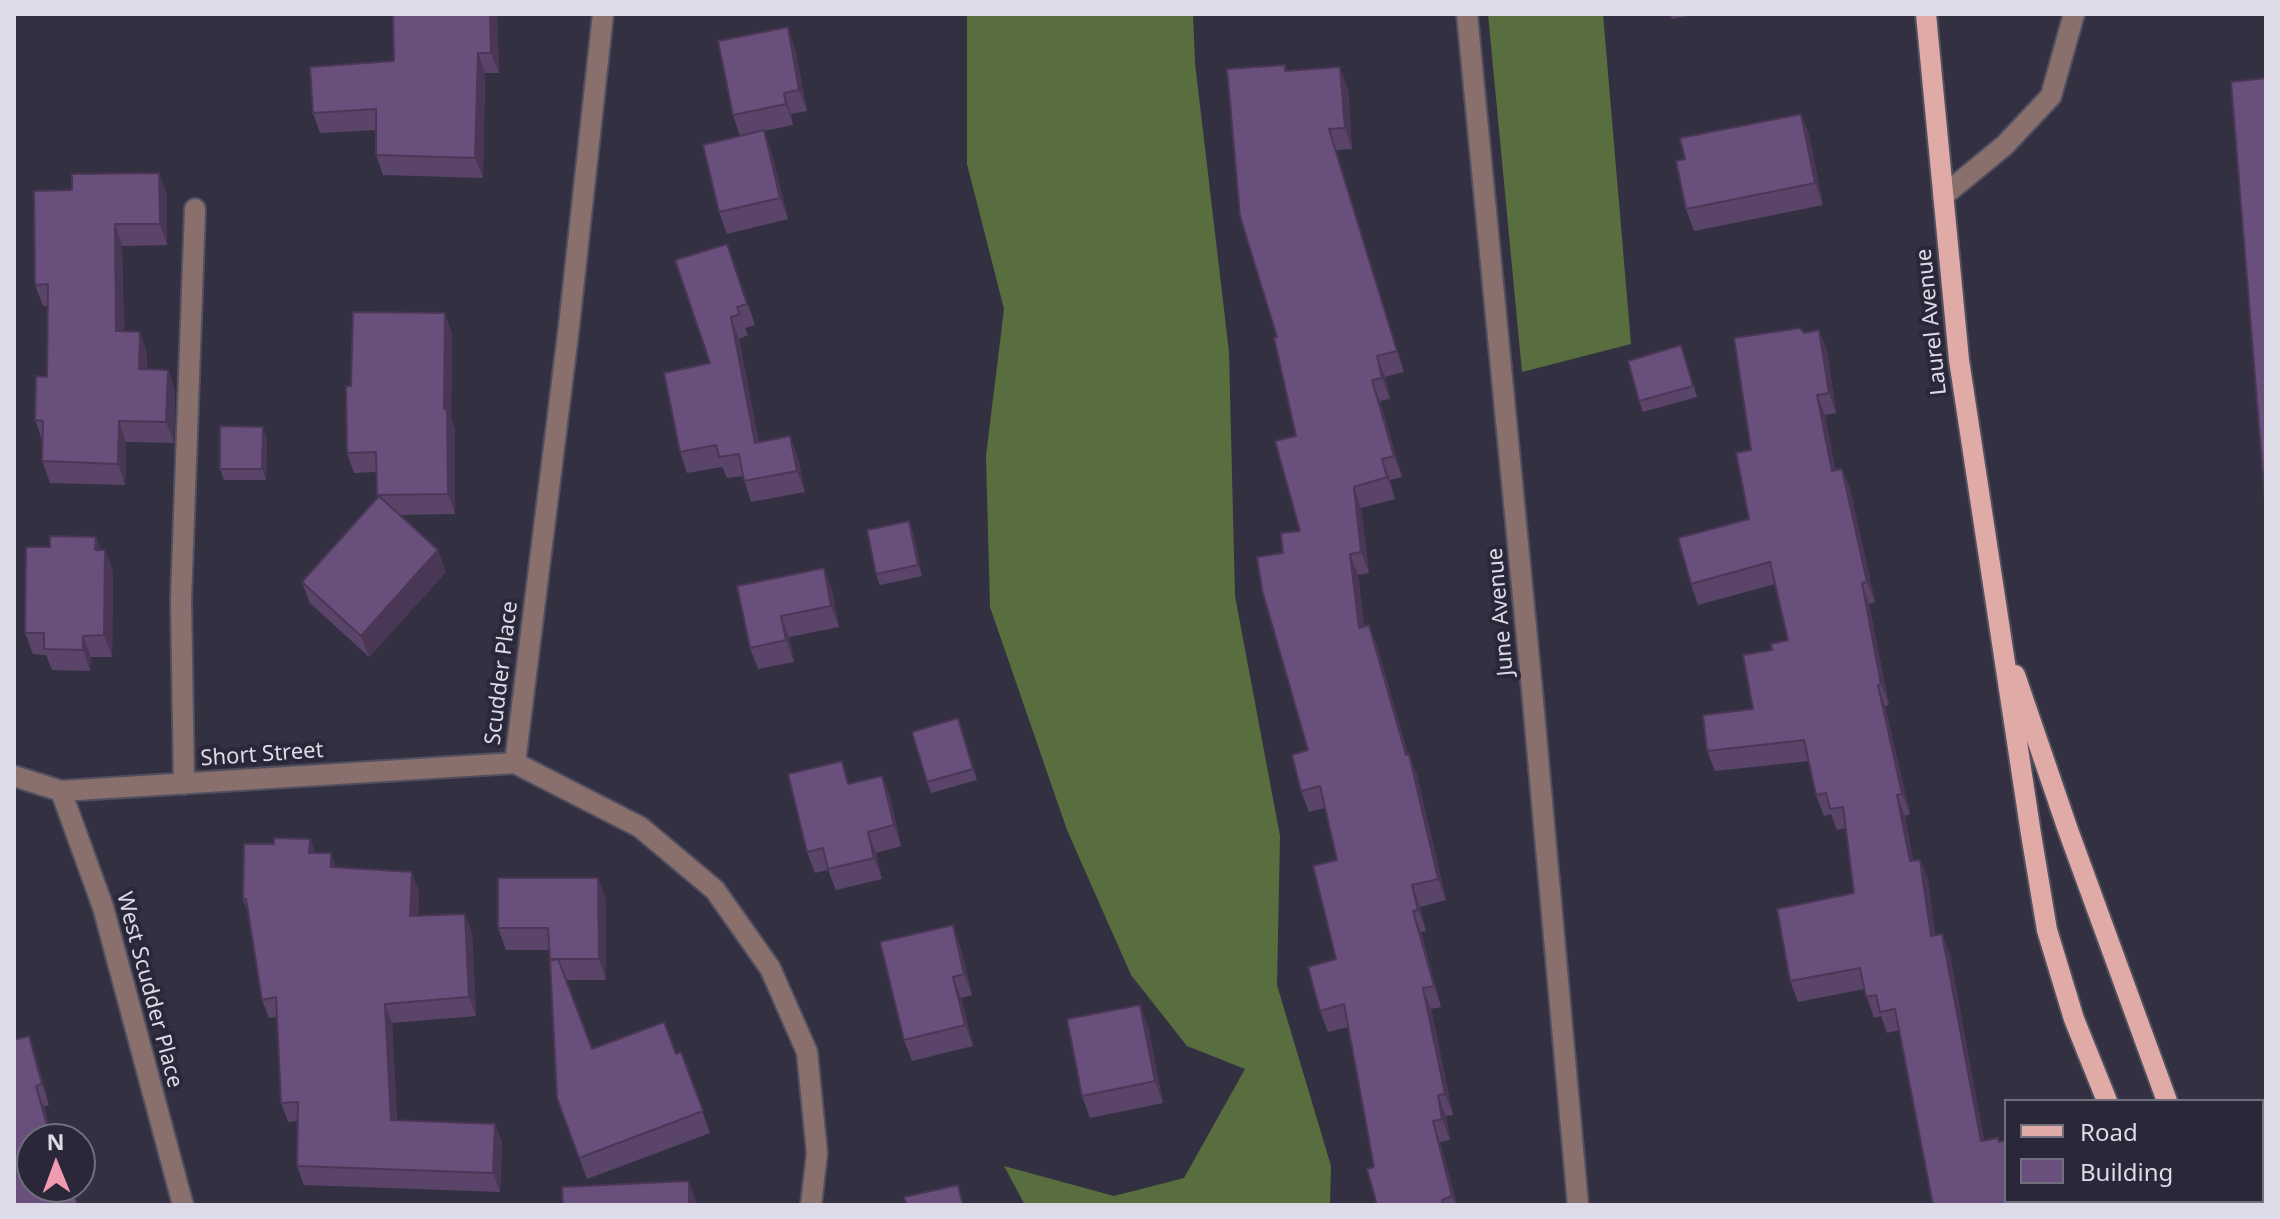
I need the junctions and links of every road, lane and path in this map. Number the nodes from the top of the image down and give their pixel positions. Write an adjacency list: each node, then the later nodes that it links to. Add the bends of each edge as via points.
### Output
1 (603, 14): 8 (street, Scudder Place)
2 (1467, 14): 16 (street, June Avenue)
3 (1926, 14): 5 (main road, Laurel Avenue)
4 (2074, 14): 5 (street, via 2051,96 2005,145)
5 (1943, 196): 7 (main road, Laurel Avenue, via 1959,360)
6 (195, 209): 10 (street, via 181,600)
7 (1997, 623): 12 (main road, via 2047,930); 13 (main road)
8 (515, 763): 10 (street, Short Street); 15 (street, Scudder Place, via 640,827 715,890 770,968 807,1052 817,1153)
9 (14, 776): 11 (street, Short Street)
10 (184, 784): 11 (street, Short Street)
11 (61, 791): 14 (street, West Scudder Place, via 103,907)
12 (2106, 1099)
13 (2166, 1099)
14 (183, 1205)
15 (811, 1205)
16 (1578, 1205)

